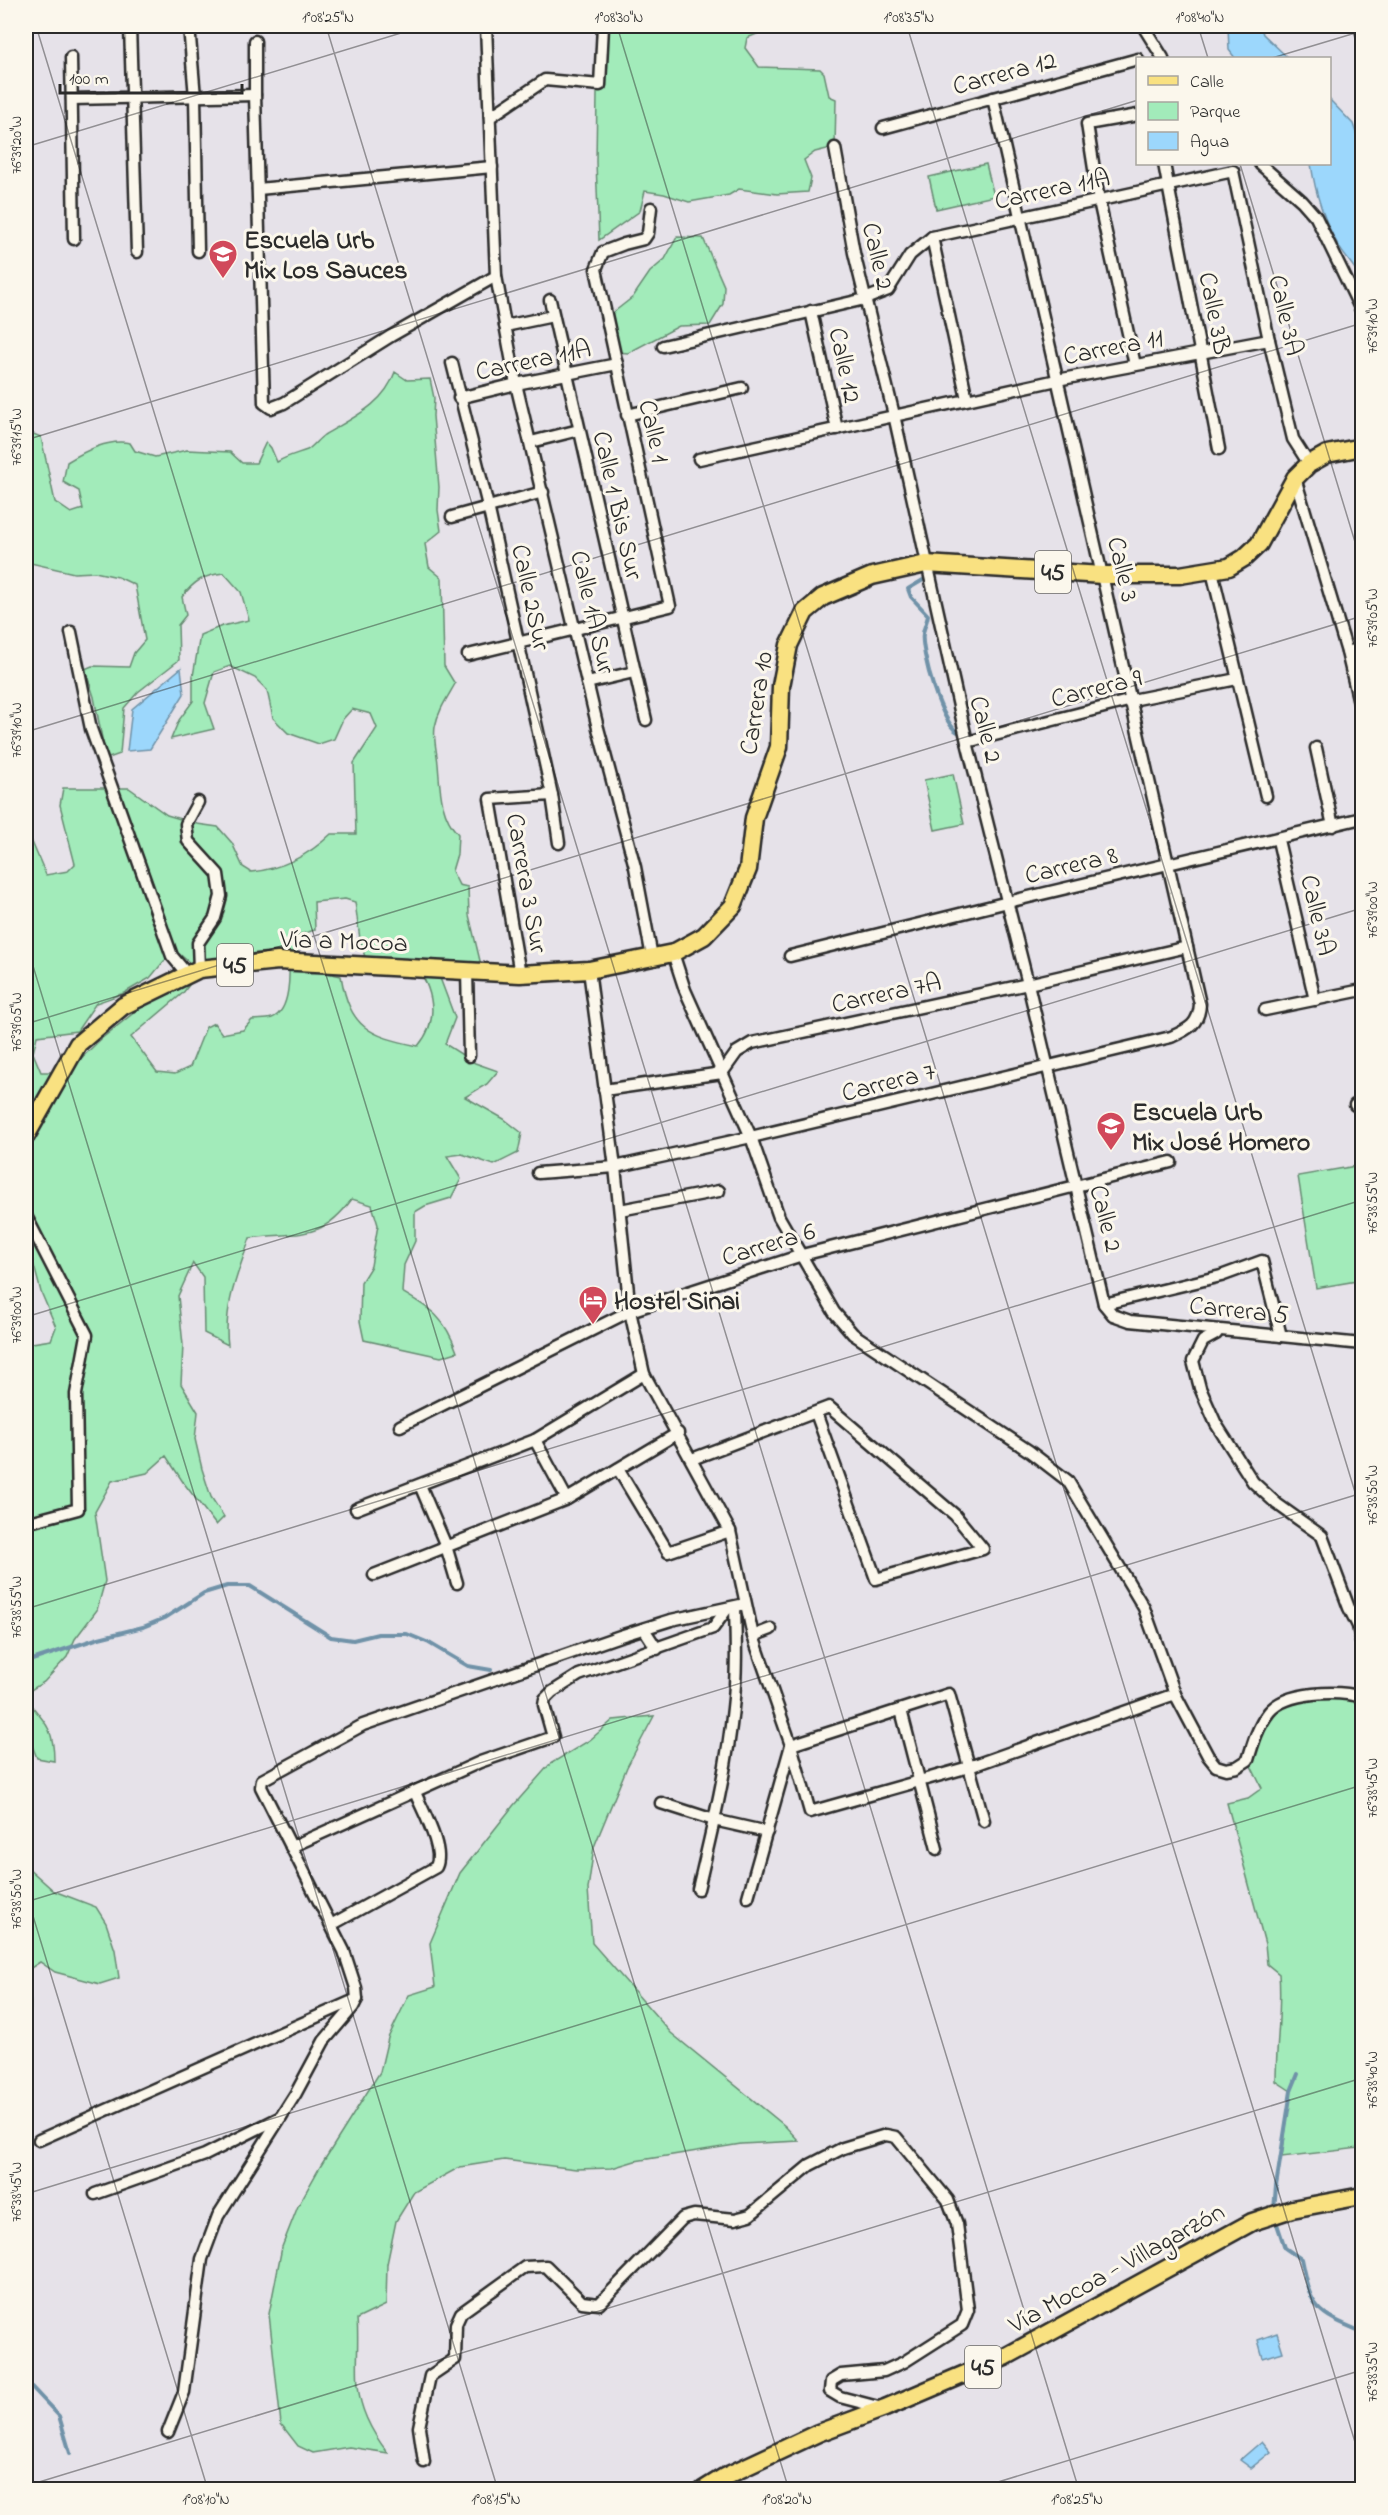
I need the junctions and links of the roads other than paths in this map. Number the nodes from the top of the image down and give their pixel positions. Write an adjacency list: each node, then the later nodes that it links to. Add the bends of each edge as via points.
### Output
1 (130, 26): 14 (street)
2 (189, 26): 13 (street)
3 (486, 26): 18 (street, Calle 1A Sur)
4 (603, 26): 18 (street, via 600,85 544,80)
5 (1143, 26): 9 (street)
6 (1361, 26): 7 (street)
7 (1362, 33)
8 (255, 41): 12 (street)
9 (1161, 56)
10 (71, 57): 16 (street)
11 (1136, 60): 15 (street, Carrera 12)
12 (255, 95): 13 (street); 26 (street)
13 (195, 97): 14 (street); 32 (street)
14 (132, 98): 16 (street); 33 (street)
15 (993, 98): 19 (street, Carrera 12); 29 (street, Calle 3)
16 (72, 99): 31 (street)
17 (1136, 115): 27 (street, via 1087,124)
18 (490, 117): 23 (street, Calle 1A Sur)
19 (883, 128)
20 (835, 148): 35 (street, Calle 2)
21 (1164, 165): 25 (street, Calle 3B)
22 (1261, 165): 38 (street, via 1316,217)
23 (492, 167): 26 (street); 34 (street, Calle 1A Sur)
24 (1233, 171): 25 (street, Carrera 11A); 41 (street, Calle 3A)
25 (1168, 185): 27 (street, Carrera 11A); 43 (street, Calle 3B)
26 (258, 189): 34 (street, via 264,403 271,408)
27 (1099, 201): 29 (street, Carrera 11A); 46 (street)
28 (651, 208): 45 (street, Calle 1, via 644,239 603,252 596,265)
29 (1020, 218): 30 (street, Carrera 11A); 48 (street, Calle 3)
30 (932, 237): 35 (street, Carrera 11A, via 910,255 888,290); 52 (street)
31 (74, 239)
32 (198, 251)
33 (137, 252)
34 (496, 276): 40 (street, Calle 1A Sur)
35 (866, 299): 37 (street); 54 (street, Calle 2)
36 (550, 300): 39 (street, Calle 1 Bis Sur)
37 (811, 311): 42 (street); 55 (street, Calle 12)
38 (1362, 312)
39 (553, 316): 40 (street); 47 (street, Calle 1 Bis Sur)
40 (505, 326): 49 (street, Calle 1A Sur)
41 (1269, 340): 43 (street, Carrera 11); 61 (street, Calle 3A, via 1293,439)
42 (663, 346)
43 (1200, 351): 46 (street, Carrera 11); 59 (street, Calle 3B)
44 (452, 363): 51 (street, Calle 2Sur)
45 (617, 364): 47 (street, Carrera 11A); 53 (street, Calle 1)
46 (1136, 364): 48 (street, Carrera 11)
47 (566, 373): 49 (street, Carrera 11A); 56 (street, Calle 1 Bis Sur)
48 (1056, 380): 52 (street, Carrera 11); 68 (street, Calle 3)
49 (516, 384): 51 (street, Carrera 11A); 57 (street, Calle 1A Sur)
50 (742, 388): 53 (street)
51 (459, 398): 64 (street, Calle 2Sur)
52 (967, 399): 54 (street, Carrera 11)
53 (627, 415): 69 (street, Calle 1, via 670,606)
54 (894, 415): 55 (street, Carrera 11); 66 (street, Calle 2)
55 (837, 429): 60 (street, Carrera 11)
56 (579, 430): 57 (street); 69 (street, Calle 1 Bis Sur)
57 (531, 442): 63 (street, Calle 1A Sur)
58 (1362, 447): 61 (main road, Carrera 10 / 45, via 1327,454)
59 (1219, 449)
60 (699, 459)
61 (1309, 464): 62 (main road, Carrera 10 / 45)
62 (1294, 478): 67 (main road, Carrera 10 / 45, via 1260,544 1229,567); 74 (street)
63 (543, 492): 64 (street); 70 (street, Calle 1A Sur)
64 (488, 506): 65 (street); 72 (street, Calle 2Sur)
65 (452, 517)
66 (926, 564): 68 (main road, Carrera 10 / 45); 82 (street, Calle 2); 94 (main road, Carrera 10 / 45, via 848,584 805,612 789,645 779,747 754,818 748,869 733,906 704,936)
67 (1212, 571): 68 (main road, Carrera 10 / 45); 77 (street)
68 (1103, 575): 79 (street, Calle 3)
69 (621, 617): 70 (street); 76 (street, Calle 1 Bis Sur)
70 (575, 630): 72 (street); 78 (street, Calle 1A Sur)
71 (71, 632): 99 (street, via 91,729 172,956)
72 (519, 644): 75 (street); 84 (street, Calle 2Sur)
73 (1362, 648): 74 (street)
74 (1347, 652): 80 (street)
75 (468, 655)
76 (634, 672): 78 (street); 81 (street, Calle 1 Bis Sur)
77 (1237, 679): 79 (street, Carrera 9); 85 (street)
78 (587, 683): 95 (street, Calle 1A Sur, via 635,867)
79 (1132, 700): 82 (street, Carrera 9); 91 (street, Calle 3)
80 (1362, 715)
81 (646, 720)
82 (967, 742): 92 (street, Calle 2)
83 (1316, 748): 88 (street)
84 (552, 795): 90 (street, Calle 2Sur); 100 (street, Carrera 3 Sur, via 490,799)
85 (1266, 796)
86 (198, 802): 99 (street, via 186,824 188,841 218,874 221,896 215,918 198,943)
87 (1362, 818): 88 (street, Carrera 8)
88 (1333, 826): 89 (street, Carrera 8)
89 (1278, 840): 91 (street, Carrera 8); 103 (street, Calle 3A)
90 (559, 843)
91 (1168, 865): 92 (street, Carrera 8); 93 (street, Calle 3)
92 (1008, 902): 96 (street, Carrera 8); 101 (street, Calle 2)
93 (1187, 947): 101 (street, Carrera 7A); 105 (street, Calle 3, via 1200,1014 1196,1023)
94 (673, 953): 95 (main road, Carrera 10 / 45); 108 (street)
95 (652, 957): 97 (main road, Carrera 10 / 45)
96 (790, 957)
97 (589, 970): 100 (main road, Carrera 10 / 45); 109 (street)
98 (467, 971): 99 (main road, Vía a Mocoa / 45, via 279,962); 100 (main road, Vía a Mocoa / 45); 106 (street)
99 (193, 972): 110 (main road, Vía a Mocoa / 45, via 123,1006 78,1044)
100 (520, 974)
101 (1028, 984): 107 (street, Calle 2); 108 (street, Carrera 7A, via 752,1043 737,1052)
102 (1362, 990): 103 (street)
103 (1315, 1000): 104 (street)
104 (1265, 1010)
105 (1171, 1037): 107 (street, Carrera 7)
106 (469, 1056)
107 (1048, 1065): 111 (street, Carrera 7); 115 (street, Calle 2)
108 (722, 1073): 109 (street); 111 (street)
109 (604, 1090): 113 (street)
110 (26, 1136)
111 (751, 1137): 113 (street, Carrera 7); 119 (street, via 778,1217)
112 (1171, 1162): 115 (street, Carrera 6)
113 (615, 1167): 114 (street, Carrera 7); 117 (street)
114 (538, 1173)
115 (1075, 1184): 119 (street, Carrera 6); 120 (street, Calle 2)
116 (719, 1191): 117 (street)
117 (620, 1210): 121 (street)
118 (26, 1216): 136 (street, via 87,1335 76,1394 78,1509)
119 (801, 1255): 121 (street, Carrera 6); 147 (street, via 834,1312 853,1334 1068,1480 1144,1608)
120 (1104, 1304): 122 (street, Calle 2); 124 (street, via 1221,1276 1262,1261)
121 (630, 1311): 126 (street); 128 (street, Carrera 6)
122 (1113, 1315): 123 (street, Carrera 5, via 1130,1321)
123 (1219, 1330): 124 (street, Carrera 5); 145 (street, via 1203,1341 1193,1361 1216,1424 1253,1482 1322,1536 1358,1626)
124 (1281, 1336): 125 (street, Carrera 5)
125 (1362, 1344)
126 (644, 1374): 129 (street); 130 (street)
127 (816, 1413): 127 (street, via 829,1407 954,1515 983,1549 876,1580); 131 (street)
128 (400, 1426)
129 (678, 1433): 131 (street); 132 (street)
130 (535, 1440): 133 (street); 134 (street)
131 (692, 1459): 137 (street)
132 (618, 1469): 134 (street); 137 (street, via 668,1552)
133 (420, 1485): 135 (street); 138 (street)
134 (567, 1499): 138 (street)
135 (356, 1509)
136 (26, 1522)
137 (730, 1531): 141 (street)
138 (446, 1546): 139 (street); 140 (street)
139 (374, 1575)
140 (457, 1583)
141 (736, 1606): 142 (street); 144 (street); 146 (street, via 713,1628); 155 (street, via 733,1709)
142 (644, 1629): 146 (street); 158 (street, via 363,1725 262,1780 261,1787)
143 (771, 1629): 144 (street)
144 (753, 1636): 150 (street)
145 (1362, 1646)
146 (657, 1648): 153 (street, via 579,1675 552,1692 544,1705 553,1737 480,1762)
147 (1175, 1694): 148 (street, via 1208,1756 1216,1766 1226,1769 1248,1760 1269,1712 1283,1700 1334,1693); 151 (street)
148 (1362, 1697)
149 (901, 1710): 150 (street); 151 (street, via 949,1694); 152 (street)
150 (791, 1745): 152 (street, via 810,1812); 157 (street)
151 (969, 1767): 152 (street); 156 (street)
152 (919, 1782): 159 (street)
153 (415, 1792): 158 (street); 162 (street, via 439,1850 436,1867)
154 (661, 1803): 155 (street)
155 (714, 1820): 157 (street); 160 (street)
156 (984, 1821)
157 (767, 1832): 161 (street)
158 (291, 1847): 162 (street)
159 (937, 1849)
160 (698, 1889)
161 (748, 1897)
162 (331, 1925): 163 (street, via 344,1951)
163 (357, 1999): 164 (street, via 324,2041); 165 (street)
164 (281, 2116): 166 (street, via 205,2155); 169 (street, via 218,2216 202,2259 184,2392)
165 (39, 2140)
166 (95, 2194)
167 (1362, 2196): 168 (main road, Vía Mocoa - Villagarzón / 45, via 1292,2209 1252,2222 1005,2357)
168 (885, 2408): 170 (street, via 840,2397 830,2391 831,2381 841,2375 884,2371 904,2362 962,2325 968,2310 957,2224 948,2200 896,2137 886,2135 843,2148 810,2165 750,2215 735,2219 694,2215 683,2218 599,2304 582,2302 546,2266 525,2267 516,2273 461,2313 456,2324 455,2359 430,2376 419,2427); 171 (main road, Vía Mocoa - Villagarzón / 45, via 818,2433)
169 (168, 2432)
170 (424, 2462)
171 (703, 2490)

